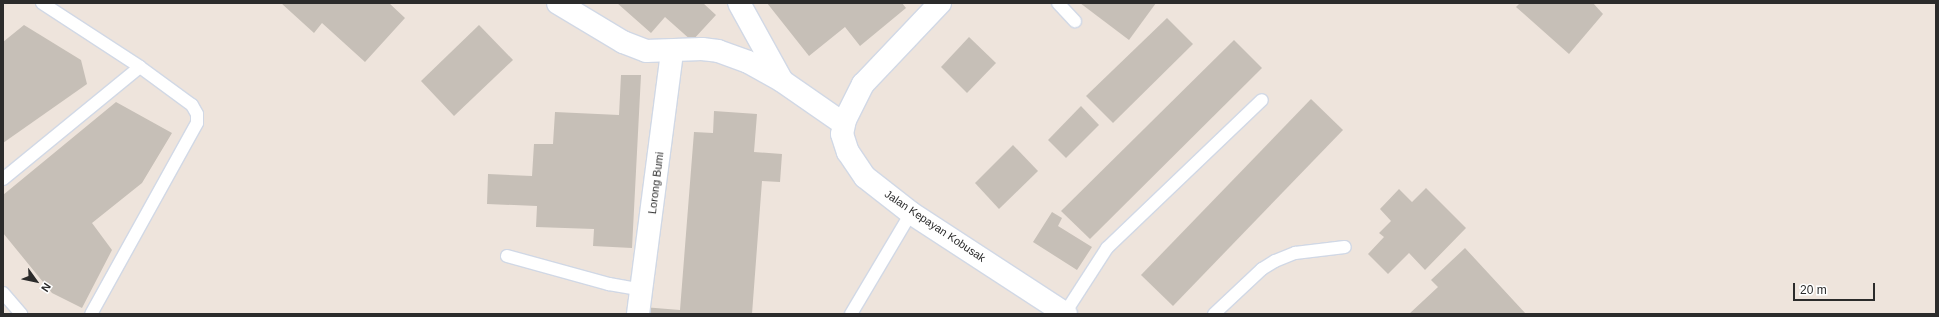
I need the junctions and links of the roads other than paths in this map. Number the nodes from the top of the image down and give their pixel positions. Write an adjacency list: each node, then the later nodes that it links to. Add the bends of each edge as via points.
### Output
1 (42, 3): 8 (lane)
2 (558, 3): 7 (street, via 623,42 646,51)
3 (739, 3): 9 (street)
4 (940, 3): 11 (street, Jalan Kepayan Kobusak, via 868,78 851,105)
5 (1058, 3): 6 (lane)
6 (1074, 21)
7 (672, 51): 9 (street, via 718,51 748,62); 16 (street, Lorong Bumi)
8 (140, 67): 12 (lane); 19 (lane, via 192,106 197,114 197,123)
9 (782, 81): 11 (street)
10 (1262, 100): 22 (lane, via 1107,248)
11 (844, 124): 13 (street, Jalan Kepayan Kobusak, via 842,134 848,152 865,177)
12 (3, 179)
13 (911, 213): 21 (lane); 22 (street, Jalan Kepayan Kobusak)
14 (1345, 247): 23 (lane, via 1295,253 1275,261)
15 (507, 256): 16 (lane, via 609,284)
16 (642, 290): 20 (street, Lorong Bumi)
17 (3, 292): 18 (lane)
18 (21, 314)
19 (91, 314)
20 (638, 314)
21 (851, 314)
22 (1065, 314)
23 (1214, 314)

